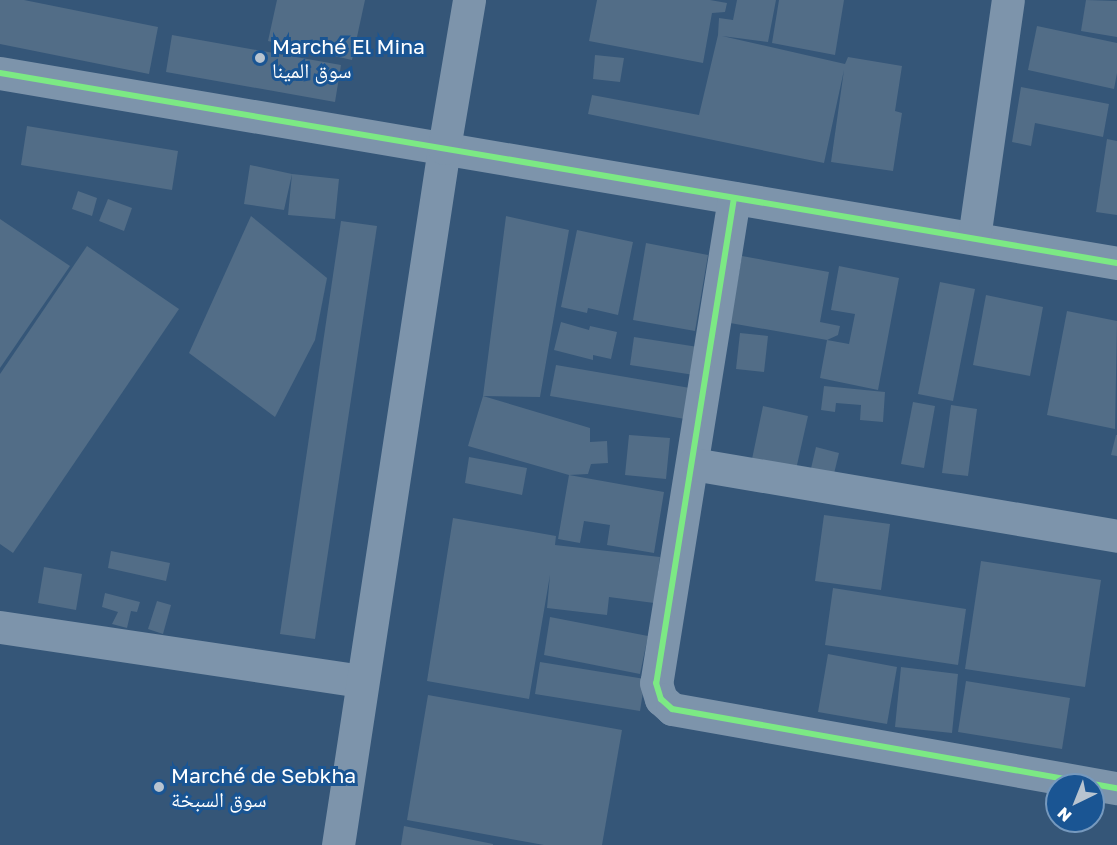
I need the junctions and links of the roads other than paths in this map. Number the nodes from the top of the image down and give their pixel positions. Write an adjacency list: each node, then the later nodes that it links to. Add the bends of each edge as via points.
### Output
1 (469, 0): 4 (street)
2 (1008, 0): 6 (street)
3 (0, 73): 4 (street)
4 (444, 148): 5 (street); 11 (street)
5 (734, 198): 6 (street); 8 (street)
6 (974, 238): 7 (street)
7 (1117, 262)
8 (693, 464): 9 (street); 12 (street, via 656,683 661,699 672,709)
9 (1117, 536)
10 (0, 627): 11 (street)
11 (362, 681): 13 (street)
12 (1117, 788)
13 (338, 845)

